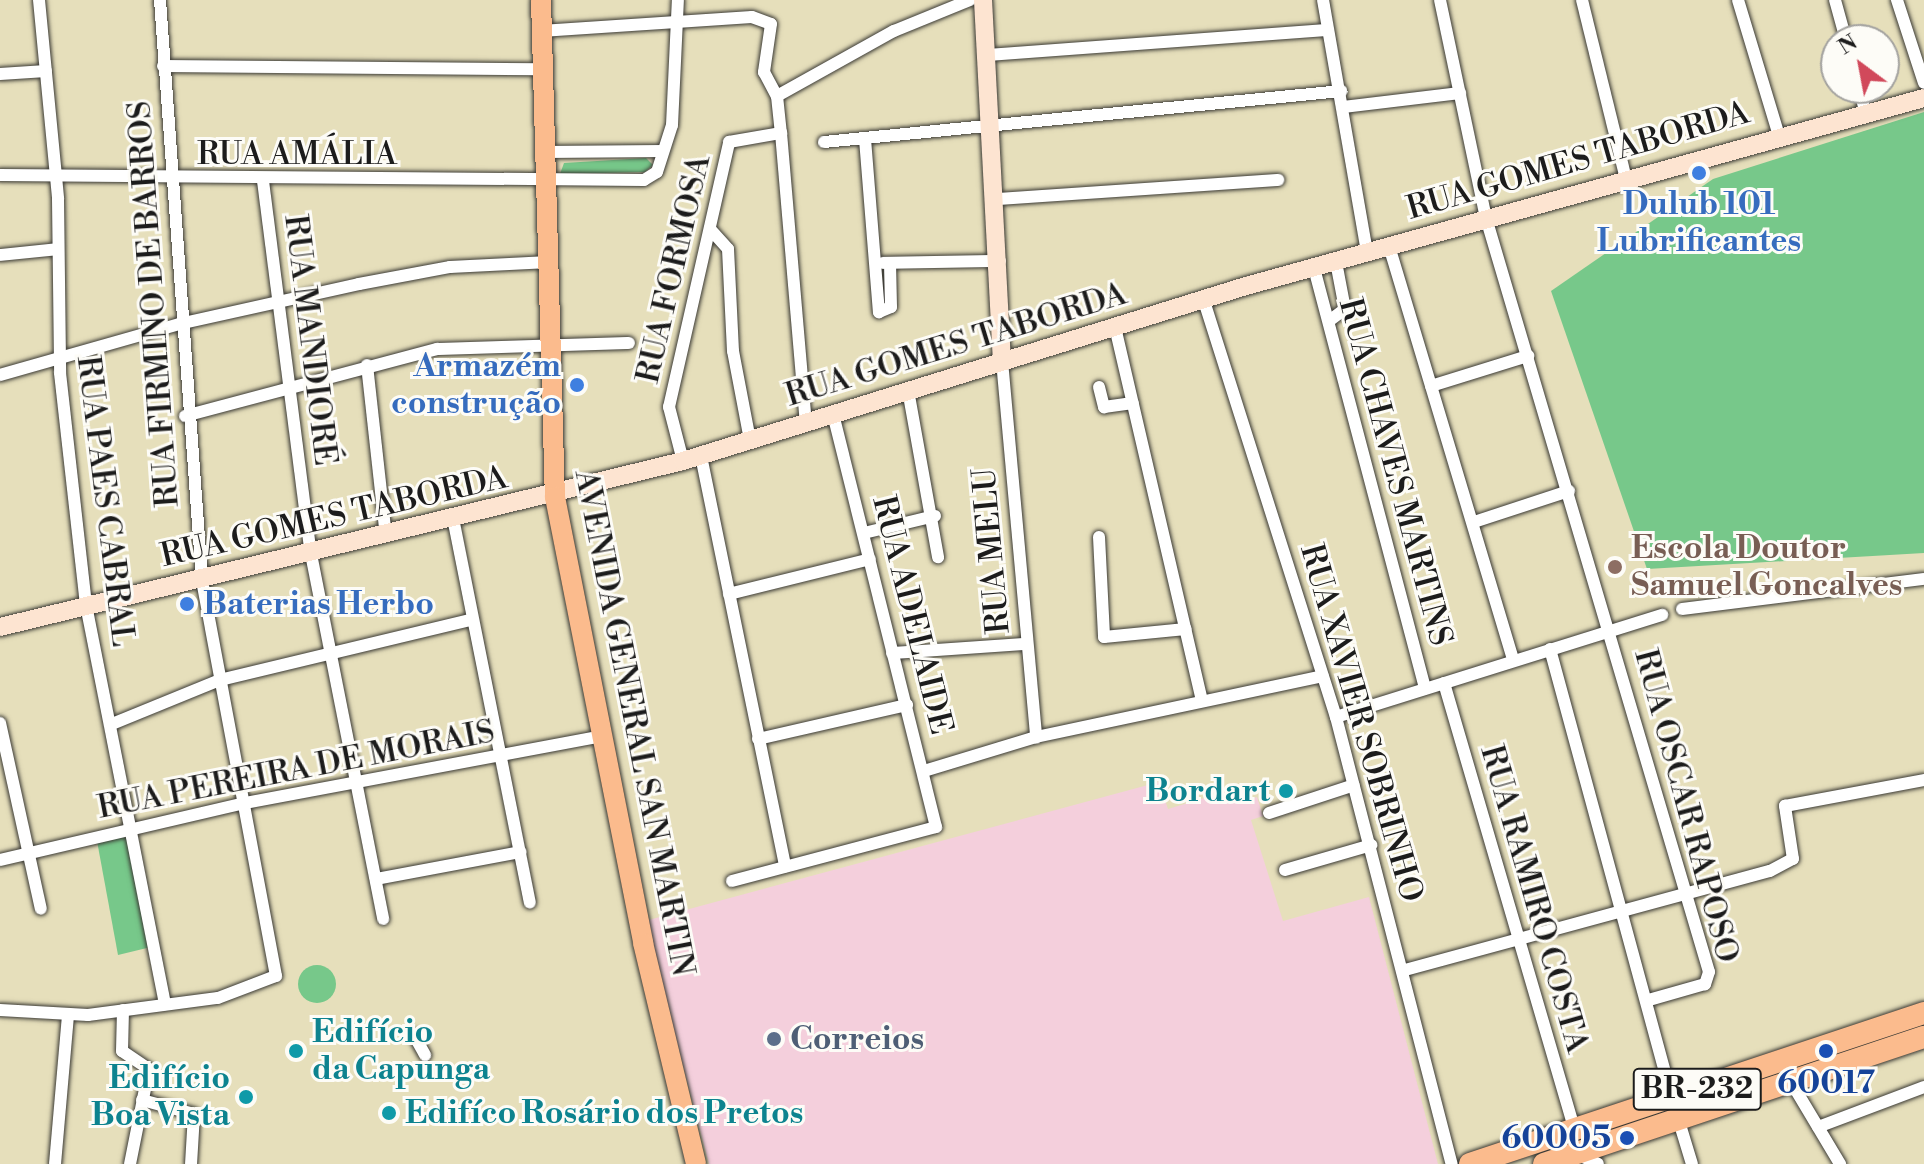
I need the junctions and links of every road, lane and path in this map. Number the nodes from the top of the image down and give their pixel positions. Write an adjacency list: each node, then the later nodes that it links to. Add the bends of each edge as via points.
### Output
1 (39, 0): 20 (street, RUA PAES CABRAL)
2 (160, 0): 18 (street, RUA FIRMINO DE BARROS)
3 (541, 0): 16 (main road, AVENIDA GENERAL SAN MARTIN)
4 (678, 0): 14 (street)
5 (970, 0): 25 (street, via 894,31)
6 (983, 0): 17 (main road)
7 (1323, 0): 15 (street)
8 (1440, 0): 24 (street, RUA OSCAR RAPOSO)
9 (1582, 0): 40 (street)
10 (1738, 0): 32 (street)
11 (1835, 0): 13 (street)
12 (1897, 0): 22 (street)
13 (1842, 24)
14 (679, 26): 16 (street); 25 (street, via 752,17 772,27 764,72); 35 (street, via 672,125)
15 (1327, 30): 17 (street); 23 (street)
16 (541, 31): 19 (main road, AVENIDA GENERAL SAN MARTIN)
17 (987, 55): 30 (main road)
18 (163, 66): 19 (street); 39 (street, RUA FIRMINO DE BARROS)
19 (541, 69): 36 (main road, AVENIDA GENERAL SAN MARTIN)
20 (46, 71): 21 (street); 38 (street, RUA PAES CABRAL)
21 (0, 74)
22 (1924, 83)
23 (1341, 91): 28 (street); 30 (street)
24 (1460, 93): 28 (street); 45 (street, RUA OSCAR RAPOSO)
25 (777, 96): 31 (street)
26 (1924, 98): 29 (main road, RUA GOMES TABORDA)
27 (1863, 104): 29 (street)
28 (1343, 107): 49 (street)
29 (1866, 114): 32 (main road, RUA GOMES TABORDA)
30 (992, 130): 33 (street); 44 (main road)
31 (781, 133): 46 (street, RUA FORMOSA, via 731,139); 76 (street)
32 (1779, 136): 40 (main road, RUA GOMES TABORDA)
33 (865, 139): 34 (street); 54 (street)
34 (824, 142)
35 (663, 151): 36 (street); 43 (street, RUA AMÁLIA, via 657,172 644,180)
36 (544, 152): 43 (main road, AVENIDA GENERAL SAN MARTIN)
37 (0, 175): 38 (street, RUA AMÁLIA)
38 (54, 175): 39 (street, RUA AMÁLIA); 48 (street, RUA PAES CABRAL)
39 (169, 179): 42 (street, RUA AMÁLIA); 60 (street, RUA FIRMINO DE BARROS)
40 (1626, 179): 45 (main road, RUA GOMES TABORDA)
41 (1278, 180): 44 (street)
42 (263, 181): 43 (street, RUA AMÁLIA); 58 (street, RUA MANDIORÉ)
43 (546, 181): 52 (main road, AVENIDA GENERAL SAN MARTIN)
44 (997, 199): 51 (main road)
45 (1486, 218): 47 (main road, RUA GOMES TABORDA); 64 (street, RUA OSCAR RAPOSO)
46 (710, 229): 77 (street, via 728,249 733,351); 78 (street, RUA FORMOSA, via 669,407)
47 (1389, 246): 49 (main road, RUA GOMES TABORDA); 69 (street)
48 (58, 249): 50 (street); 65 (street, RUA PAES CABRAL)
49 (1367, 253): 53 (main road, RUA GOMES TABORDA)
50 (0, 255)
51 (1000, 261): 55 (street); 66 (main road)
52 (549, 262): 58 (street, via 450,267); 63 (main road, AVENIDA GENERAL SAN MARTIN)
53 (1336, 262): 56 (main road, RUA GOMES TABORDA); 59 (street, via 1345,309)
54 (873, 263): 55 (street); 55 (street, via 879,312 891,307)
55 (890, 263)
56 (1314, 268): 57 (main road, RUA GOMES TABORDA); 59 (street, RUA CHAVES MARTINS)
57 (1204, 301): 61 (main road, RUA GOMES TABORDA); 105 (street, RUA XAVIER SOBRINHO)
58 (281, 302): 60 (street); 71 (street, RUA MANDIORÉ)
59 (1329, 321): 108 (street, RUA CHAVES MARTINS)
60 (179, 324): 65 (street); 75 (street, RUA FIRMINO DE BARROS)
61 (1115, 327): 66 (main road, RUA GOMES TABORDA); 73 (street)
62 (629, 343): 63 (street)
63 (551, 345): 67 (street, via 437,349); 80 (main road, AVENIDA GENERAL SAN MARTIN)
64 (1528, 356): 69 (street); 79 (street, RUA OSCAR RAPOSO)
65 (59, 357): 68 (street); 93 (street, RUA PAES CABRAL)
66 (1002, 361): 72 (main road, RUA GOMES TABORDA); 100 (street, RUA MELU)
67 (367, 365): 71 (street); 85 (street)
68 (0, 375)
69 (1431, 386): 82 (street)
70 (1099, 387): 73 (street, via 1104,407)
71 (290, 388): 75 (street); 87 (street, RUA MANDIORÉ)
72 (908, 390): 74 (main road, RUA GOMES TABORDA); 81 (street)
73 (1133, 403): 98 (street)
74 (833, 414): 76 (main road, RUA GOMES TABORDA); 84 (street, RUA ADELAIDE)
75 (185, 416): 90 (street, RUA FIRMINO DE BARROS)
76 (806, 422): 77 (main road, RUA GOMES TABORDA)
77 (750, 440): 78 (main road, RUA GOMES TABORDA)
78 (692, 459): 80 (main road, RUA GOMES TABORDA); 92 (street, RUA FORMOSA)
79 (1569, 491): 82 (street); 99 (street, RUA OSCAR RAPOSO)
80 (555, 497): 83 (main road, RUA GOMES TABORDA); 114 (main road, AVENIDA GENERAL SAN MARTIN)
81 (935, 516): 84 (street); 88 (street)
82 (1474, 522): 104 (street)
83 (454, 523): 85 (main road, RUA GOMES TABORDA); 96 (street)
84 (864, 533): 89 (street, RUA ADELAIDE)
85 (386, 536): 87 (main road, RUA GOMES TABORDA)
86 (1099, 537): 98 (street, via 1104,637)
87 (311, 554): 90 (main road, RUA GOMES TABORDA); 103 (street, RUA MANDIORÉ)
88 (938, 557)
89 (870, 559): 92 (street); 102 (street, RUA ADELAIDE)
90 (202, 579): 93 (main road, RUA GOMES TABORDA); 106 (street, RUA FIRMINO DE BARROS)
91 (1924, 579): 94 (street)
92 (729, 594): 116 (street, RUA FORMOSA)
93 (86, 605): 97 (main road, RUA GOMES TABORDA); 113 (street, RUA PAES CABRAL)
94 (1682, 609)
95 (1662, 615): 99 (street)
96 (470, 620): 103 (street); 117 (street)
97 (0, 627)
98 (1186, 629): 109 (street)
99 (1612, 631): 101 (street); 133 (street, RUA OSCAR RAPOSO)
100 (1025, 644): 102 (street); 115 (street, RUA MELU)
101 (1550, 649): 104 (street); 136 (street)
102 (892, 653): 110 (street, RUA ADELAIDE)
103 (330, 655): 106 (street); 120 (street, RUA MANDIORÉ)
104 (1513, 660): 107 (street)
105 (1323, 676): 109 (street); 111 (street, RUA XAVIER SOBRINHO)
106 (220, 680): 113 (street); 122 (street, RUA FIRMINO DE BARROS)
107 (1444, 683): 108 (street); 138 (street, RUA RAMIRO COSTA)
108 (1425, 689): 111 (street)
109 (1202, 701): 115 (street)
110 (907, 705): 116 (street); 118 (street, RUA ADELAIDE)
111 (1336, 717): 121 (street, RUA XAVIER SOBRINHO)
112 (0, 723): 126 (street)
113 (112, 724): 124 (street, RUA PAES CABRAL)
114 (603, 736): 117 (street, RUA PEREIRA DE MORAIS); 159 (main road, AVENIDA GENERAL SAN MARTIN)
115 (1036, 737): 118 (street)
116 (758, 739): 129 (street, RUA FORMOSA)
117 (499, 755): 120 (street, RUA PEREIRA DE MORAIS); 127 (street)
118 (924, 771): 129 (street, RUA ADELAIDE, via 934,830)
119 (1924, 780): 133 (street, via 1785,806 1793,859)
120 (357, 781): 122 (street, RUA PEREIRA DE MORAIS); 131 (street, RUA MANDIORÉ)
121 (1354, 785): 123 (street); 125 (street, RUA XAVIER SOBRINHO)
122 (245, 803): 124 (street, RUA PEREIRA DE MORAIS); 141 (street, RUA FIRMINO DE BARROS, via 273,981)
123 (1269, 813)
124 (133, 828): 126 (street, RUA PEREIRA DE MORAIS); 141 (street, RUA PAES CABRAL)
125 (1371, 845): 130 (street); 139 (street, RUA XAVIER SOBRINHO)
126 (30, 852): 128 (street, RUA PEREIRA DE MORAIS); 135 (street)
127 (520, 852): 131 (street); 134 (street)
128 (0, 860)
129 (785, 866): 132 (street)
130 (1285, 870)
131 (376, 879): 137 (street, RUA MANDIORÉ)
132 (732, 881)
133 (1688, 894): 136 (street); 140 (street, RUA OSCAR RAPOSO, via 1710,979)
134 (530, 902)
135 (41, 909)
136 (1623, 910): 138 (street); 140 (street)
137 (383, 919)
138 (1518, 939): 139 (street); 154 (street, RUA RAMIRO COSTA)
139 (1405, 970): 160 (street, RUA XAVIER SOBRINHO)
140 (1649, 1000): 152 (street)
141 (165, 1004): 143 (street)
142 (0, 1010): 145 (street)
143 (123, 1010): 145 (street); 151 (street, via 122,1051 149,1067)
144 (1924, 1013): 152 (highway, BR-232)
145 (68, 1015): 156 (street)
146 (414, 1035): 148 (street)
147 (1924, 1037): 149 (highway, BR-232)
148 (425, 1055)
149 (1791, 1082): 152 (highway, BR-232); 153 (street)
150 (1924, 1087): 153 (street)
151 (142, 1100): 157 (street); 158 (street, via 194,1114)
152 (1675, 1108): 154 (highway, BR-232); 155 (highway, BR-232); 164 (street)
153 (1818, 1127): 165 (street)
154 (1574, 1129): 161 (highway, BR-232)
155 (1577, 1154): 162 (highway, BR-232); 163 (street)
156 (55, 1164)
157 (130, 1164)
158 (191, 1164)
159 (696, 1164)
160 (1452, 1164)
161 (1470, 1164)
162 (1544, 1164)
163 (1598, 1164)
164 (1692, 1164)
165 (1840, 1164)

